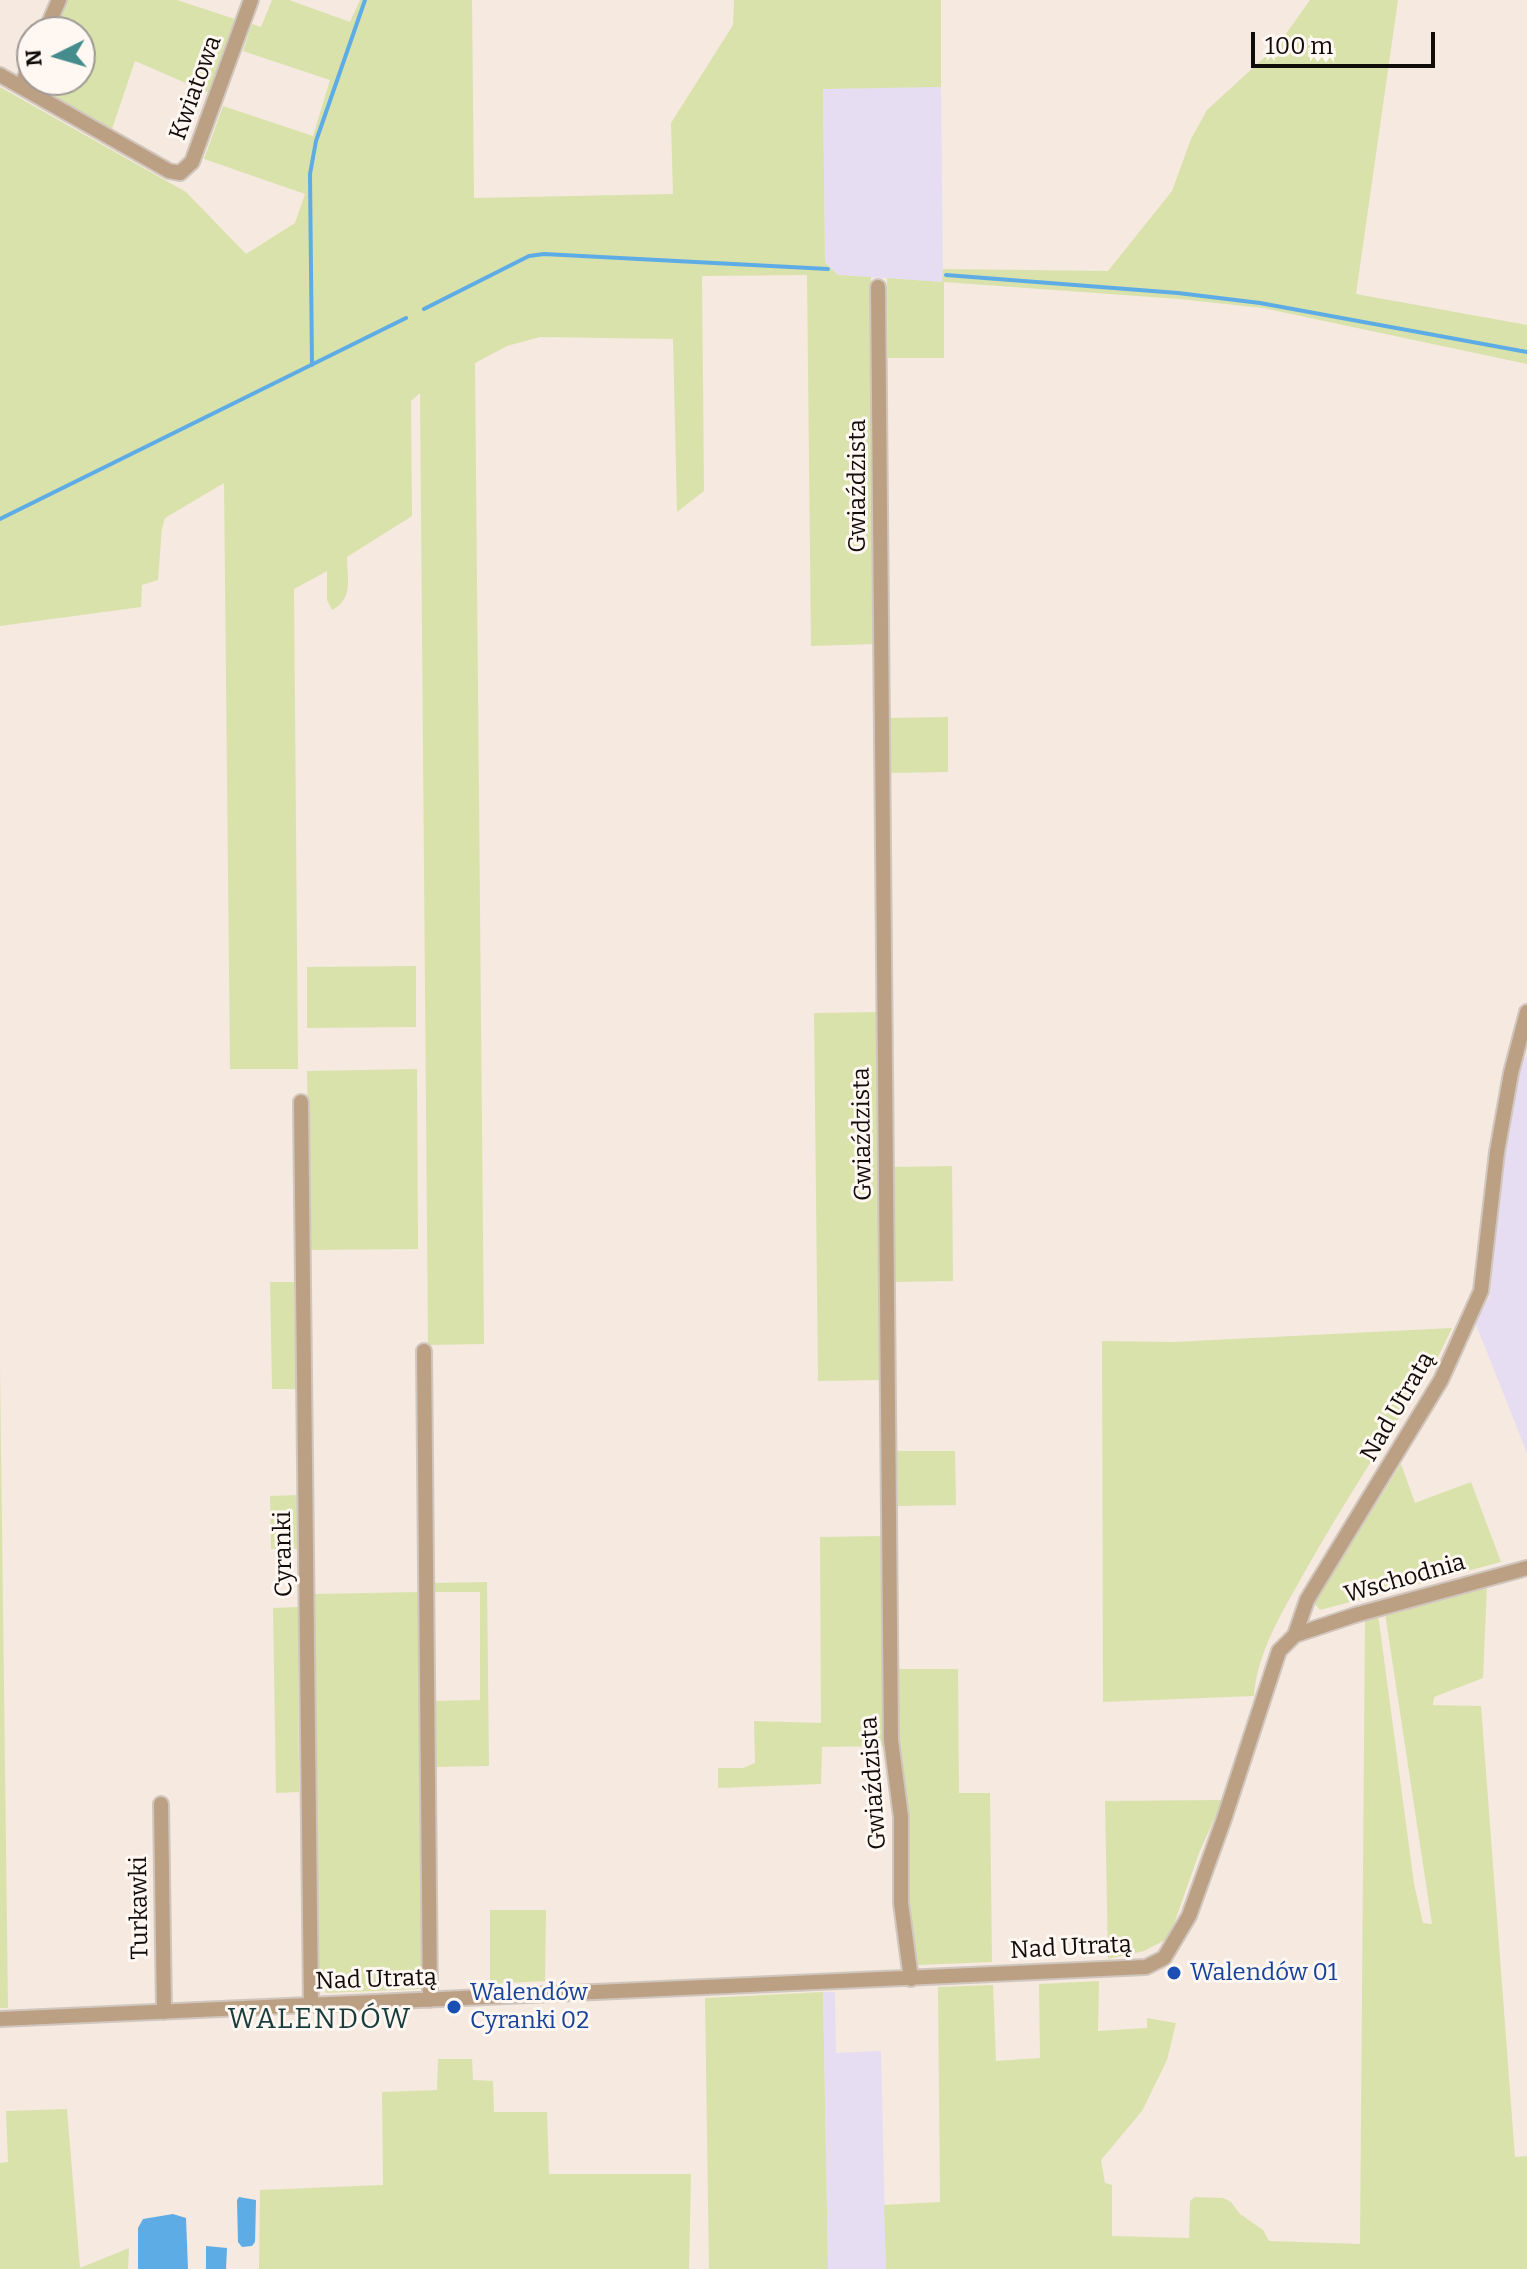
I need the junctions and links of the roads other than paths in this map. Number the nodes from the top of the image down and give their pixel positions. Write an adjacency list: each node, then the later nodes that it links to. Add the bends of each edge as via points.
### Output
1 (251, 0): 2 (street, Kwiatowa, via 192,162 180,173)
2 (38, 96)
3 (878, 287): 10 (street, Gwiaździsta, via 891,1740)
4 (1527, 1012): 8 (street, Nad Utratą, via 1497,1152 1481,1291 1441,1380 1307,1600)
5 (301, 1102): 12 (street, Cyranki)
6 (424, 1351): 11 (street)
7 (1527, 1568): 8 (street, Wschodnia)
8 (1295, 1635): 10 (street, Nad Utratą, via 1279,1651 1189,1916 1164,1958 1146,1967)
9 (161, 1804): 13 (street, Turkawki)
10 (911, 1979): 11 (street, Nad Utratą)
11 (430, 2000): 12 (street, Nad Utratą)
12 (311, 2005): 13 (street, Nad Utratą)
13 (164, 2012): 14 (street, Nad Utratą)
14 (0, 2019)

